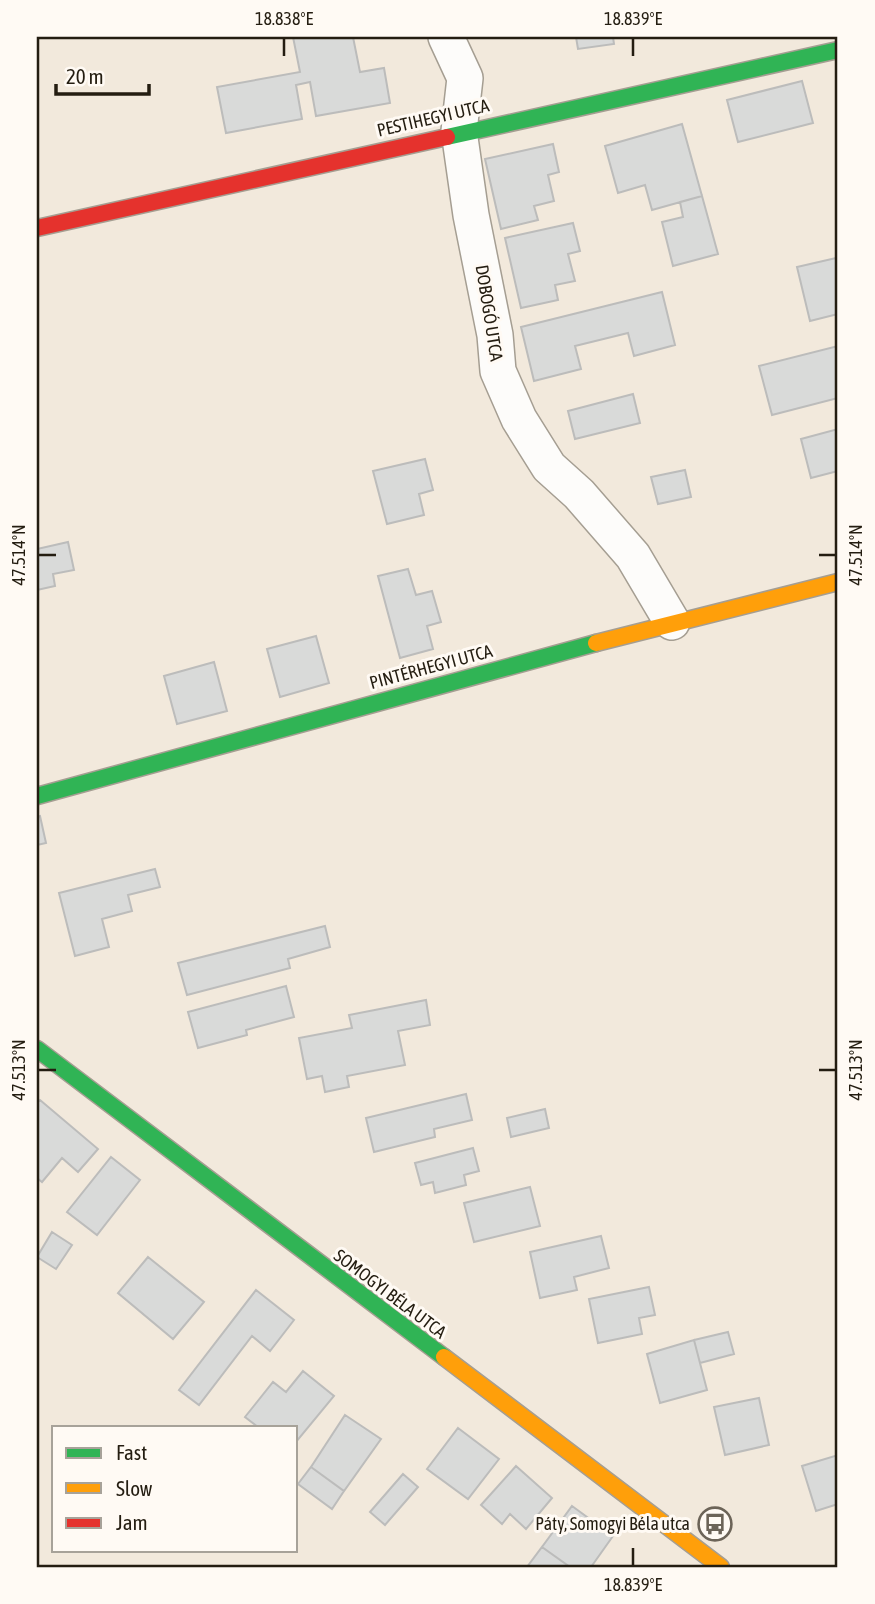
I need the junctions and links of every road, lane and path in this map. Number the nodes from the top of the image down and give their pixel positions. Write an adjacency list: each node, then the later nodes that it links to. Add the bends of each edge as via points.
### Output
1 (446, 37): 3 (street, DOBOGÓ UTCA, via 465,78)
2 (838, 50): 3 (street, PESTIHEGYI UTCA)
3 (459, 131): 4 (street, PESTIHEGYI UTCA); 6 (street, DOBOGÓ UTCA, via 498,371 519,419 549,467 633,556)
4 (37, 228)
5 (838, 582): 6 (street, PINTÉRHEGYI UTCA)
6 (672, 622): 7 (street, PINTÉRHEGYI UTCA)
7 (37, 796)
8 (37, 1049): 9 (street, SOMOGYI BÉLA UTCA)
9 (721, 1567)

